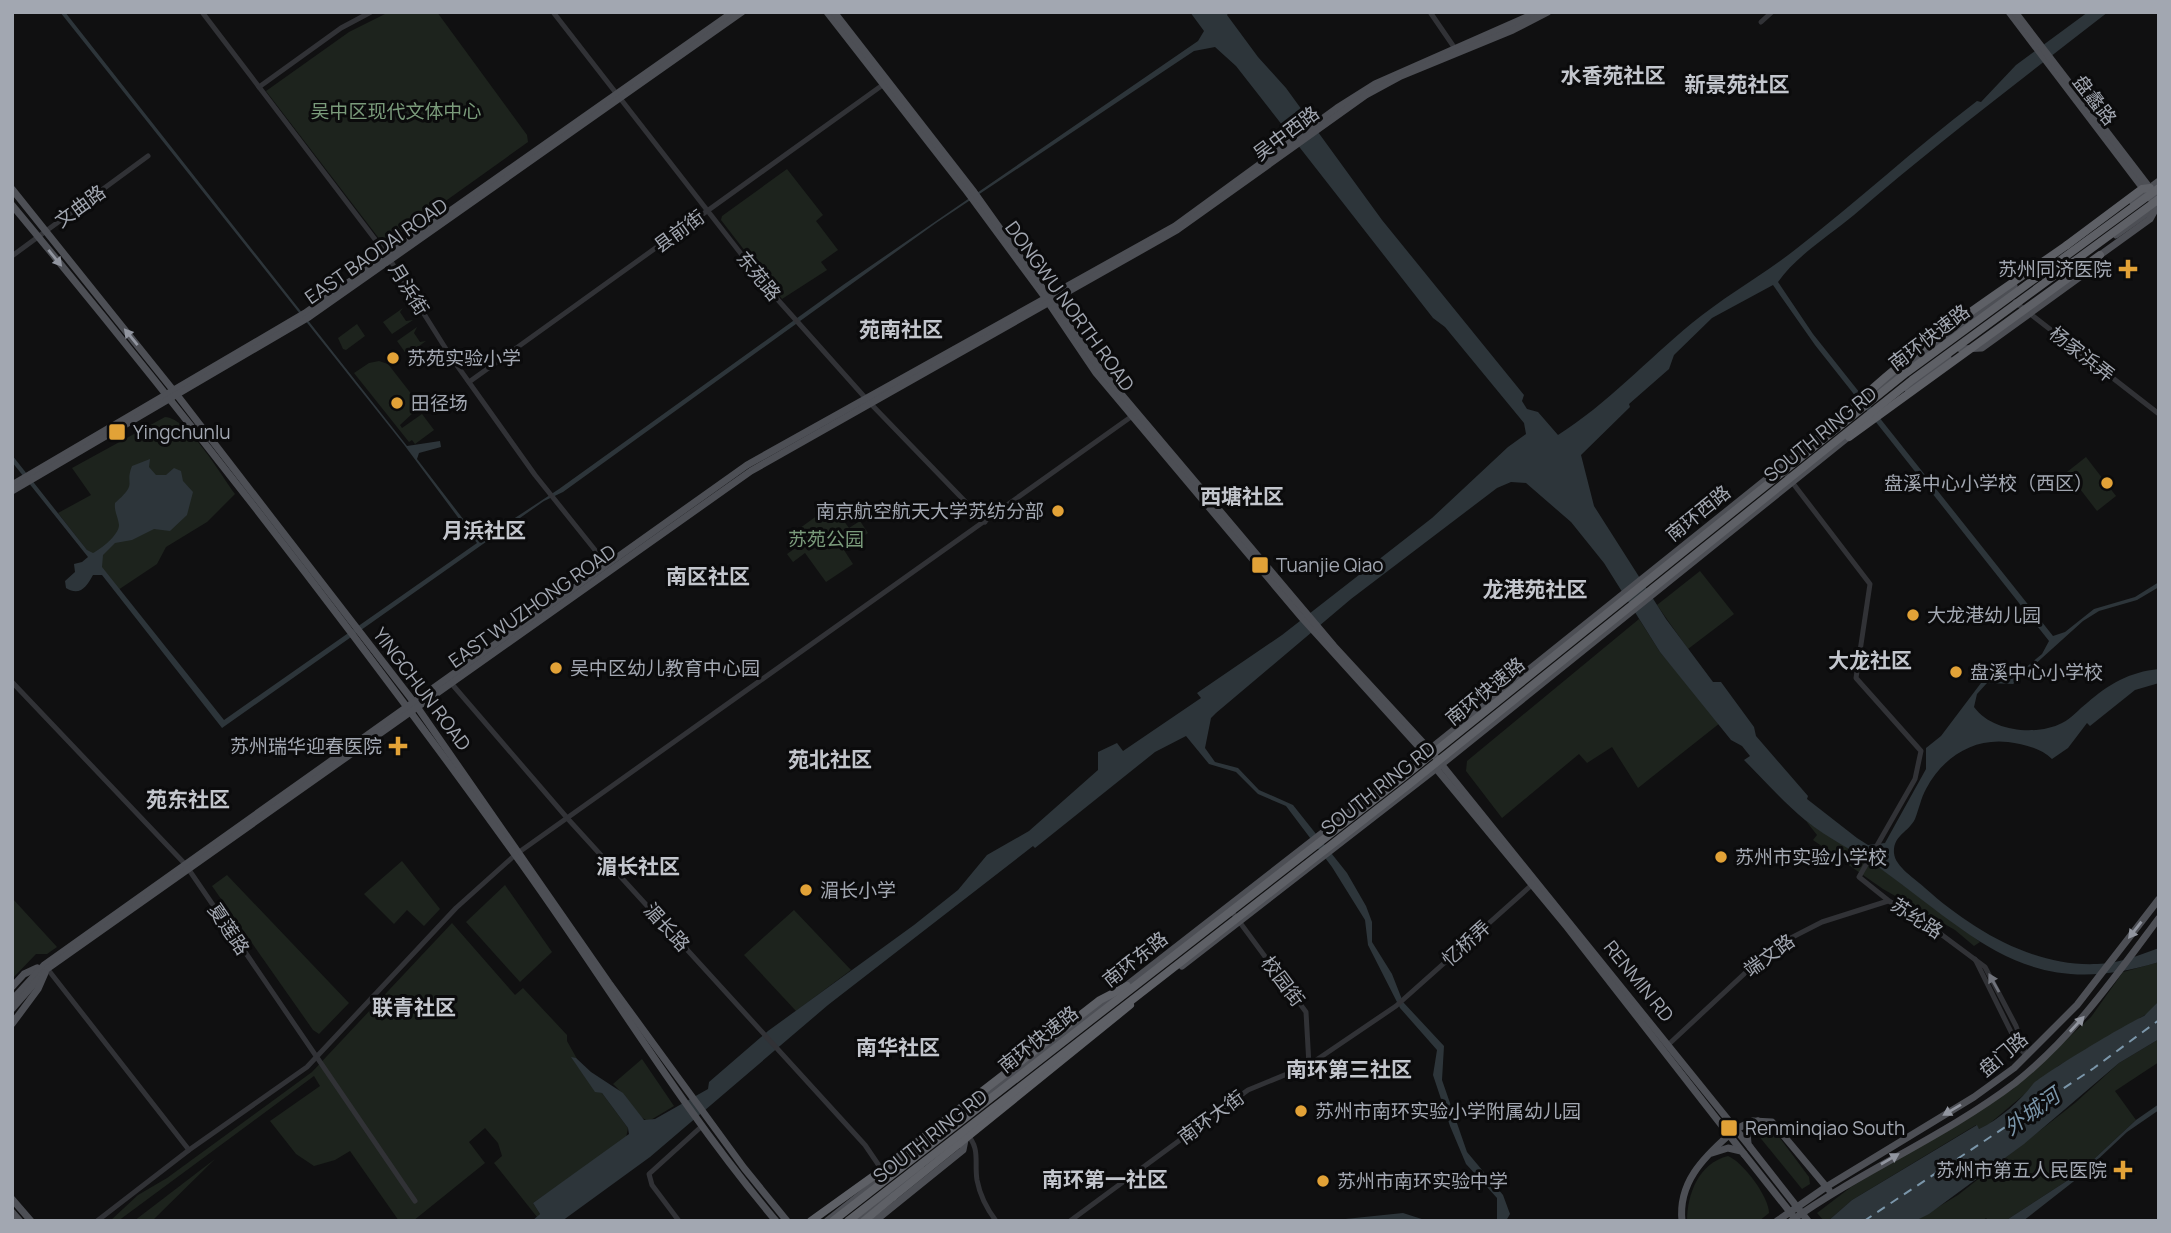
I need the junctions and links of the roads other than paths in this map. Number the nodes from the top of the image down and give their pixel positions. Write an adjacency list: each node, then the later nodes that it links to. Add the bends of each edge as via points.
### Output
1 (202, 12): 18 (street, 月浜街)
2 (371, 12): 18 (street)
3 (553, 12): 19 (street, 东苑路)
4 (733, 12): 19 (main road, EAST BAODAI ROAD)
5 (742, 12): 19 (main road, EAST BAODAI ROAD)
6 (827, 12): 17 (main road, DONGWU NORTH ROAD)
7 (834, 12): 17 (main road, DONGWU NORTH ROAD)
8 (1430, 12): 16 (street)
9 (1538, 12): 16 (main road, 吴中西路)
10 (1548, 12): 16 (main road, 吴中西路)
11 (1772, 12): 14 (street)
12 (2009, 12): 15 (main road, 盘蠡路)
13 (2015, 12): 15 (main road, 盘蠡路)
14 (1760, 22)
15 (2030, 37): 23 (main road, 盘蠡路)
16 (1457, 51): 32 (main road, 吴中西路, via 1377,88 1177,230)
17 (886, 82): 25 (street, 县前街); 32 (main road, DONGWU NORTH ROAD)
18 (259, 87): 30 (street, 月浜街)
19 (618, 97): 25 (street, 东苑路); 30 (main road, EAST BAODAI ROAD)
20 (148, 156): 26 (street, 文曲路)
21 (2159, 181): 23 (main road, 南环西路)
22 (12, 189): 26 (main road, YINGCHUN ROAD)
23 (2154, 197): 29 (main road, via 2150,219); 31 (main road, 南环西路); 33 (main road, 南环西路, via 2134,214 2131,225); 42 (highway, 南环快速路, bridge, via 1938,349); 42 (highway, bridge, via 2067,245 1901,367 1852,406)
24 (12, 205): 27 (main road, YINGCHUN ROAD)
25 (707, 211): 36 (street, 县前街); 39 (street, 东苑路)
26 (45, 231): 27 (street, 文曲路); 37 (main road, YINGCHUN ROAD, one-way to 26)
27 (38, 236): 28 (street, 文曲路); 38 (main road, YINGCHUN ROAD, one-way to 38)
28 (12, 256)
29 (2099, 256): 34 (main road, via 2091,269); 42 (highway, bridge, via 1868,425)
30 (389, 258): 36 (street, 月浜街); 37 (main road, EAST BAODAI ROAD, via 304,317)
31 (2006, 292): 33 (street, 杨家浜弄); 43 (main road, 南环西路, bridge)
32 (1049, 298): 39 (main road, EAST WUZHONG ROAD); 40 (main road, DONGWU NORTH ROAD)
33 (2020, 306): 34 (street, 杨家浜弄); 35 (main road, 南环西路)
34 (2029, 313): 35 (main road, via 1982,348); 41 (street, 杨家浜弄)
35 (1961, 349): 44 (main road, 南环西路, bridge)
36 (469, 382): 47 (street, 月浜街)
37 (175, 393): 38 (main road, EAST BAODAI ROAD); 48 (main road, YINGCHUN ROAD)
38 (167, 398): 45 (main road, EAST BAODAI ROAD); 48 (main road, YINGCHUN ROAD)
39 (867, 400): 46 (street, 东苑路); 47 (main road, EAST WUZHONG ROAD, via 737,472)
40 (1135, 414): 46 (street); 52 (main road, DONGWU NORTH ROAD, via 1304,616)
41 (2159, 414)
42 (1816, 451): 64 (highway, SOUTH RING RD, bridge, via 1407,786)
43 (1780, 468): 44 (street); 52 (main road, 南环西路)
44 (1792, 482): 53 (main road, 南环西路, bridge); 59 (street, 苏纶路, via 1870,584 1856,678 1920,751 1915,779 1859,877)
45 (14, 487)
46 (985, 522): 54 (street)
47 (609, 567): 50 (main road, EAST WUZHONG ROAD); 51 (main road, EAST WUZHONG ROAD)
48 (356, 633): 51 (main road, YINGCHUN ROAD)
49 (12, 682): 56 (street, 夏莲路)
50 (450, 683): 51 (main road, EAST WUZHONG ROAD); 54 (street, 湄长路)
51 (412, 706): 55 (main road, YINGCHUN ROAD); 56 (main road, EAST WUZHONG ROAD)
52 (1427, 751): 53 (main road, DONGWU NORTH ROAD); 60 (main road, 南环东路)
53 (1439, 766): 57 (main road, RENMIN RD); 62 (main road, 南环东路, bridge)
54 (568, 819): 55 (street); 85 (street, 湄长路, via 865,1145)
55 (518, 853): 71 (street, via 456,908); 76 (main road, YINGCHUN ROAD, via 614,1002)
56 (186, 866): 63 (main road, EAST WUZHONG ROAD); 71 (street, 夏莲路)
57 (1535, 883): 67 (street, 忆桥弄); 70 (main road, RENMIN RD); 80 (main road, RENMIN RD)
58 (2159, 899): 72 (main road, 盘门路, one-way to 72, via 2092,986)
59 (1889, 901): 70 (street, 端文路, via 1822,922 1773,947); 72 (street, 苏纶路, via 1975,959)
60 (1228, 906): 62 (street, 校园街); 73 (main road, 南环东路)
61 (2159, 918): 75 (main road, 盘门路, one-way to 61, via 2076,1026)
62 (1239, 922): 74 (street, 校园街, via 1306,1012); 81 (main road, 南环东路)
63 (46, 967): 65 (main road, via 24,974); 66 (main road); 68 (main road); 69 (main road, via 38,989); 82 (street)
64 (1151, 978): 85 (highway, bridge, via 1100,1000); 98 (highway, 南环快速路, bridge); 99 (highway, SOUTH RING RD, bridge); 101 (highway, bridge, via 1116,1019)
65 (12, 987)
66 (12, 1000)
67 (1396, 1006): 74 (street, 南环大街)
68 (12, 1009)
69 (12, 1024)
70 (1670, 1044): 80 (main road, RENMIN RD)
71 (317, 1055): 82 (street); 88 (street, 夏莲路)
72 (2027, 1056): 75 (main road); 86 (main road, 盘门路, one-way to 86, via 1973,1097)
73 (1027, 1063): 78 (main road, 南环东路); 85 (main road, via 1002,1072)
74 (1309, 1065): 104 (street, 南环大街, via 1248,1090)
75 (2036, 1065): 86 (main road, 盘门路, one-way to 75, via 1982,1105)
76 (700, 1116): 79 (main road, YINGCHUN ROAD); 95 (main road, YINGCHUN ROAD)
77 (1763, 1119): 80 (main road); 83 (main road, via 1747,1133); 86 (main road, via 1780,1128)
78 (956, 1120): 81 (street); 97 (main road, 南环东路)
79 (702, 1126): 93 (street, via 649,1174); 94 (main road, YINGCHUN ROAD)
80 (1733, 1132): 83 (main road, RENMIN RD); 84 (main road)
81 (967, 1134): 100 (main road, 南环东路); 102 (main road, via 963,1150); 103 (street, via 977,1149 981,1195)
82 (189, 1150): 92 (street)
83 (1747, 1150): 84 (main road, via 1728,1147); 108 (main road, RENMIN RD, bridge); 109 (main road, RENMIN RD, bridge)
84 (1706, 1157): 105 (main road, via 1686,1186)
85 (882, 1170): 96 (highway)
86 (1829, 1190): 106 (main road); 107 (main road)
87 (12, 1199): 91 (main road)
88 (415, 1201)
89 (12, 1212): 90 (main road)
90 (20, 1221)
91 (31, 1221)
92 (97, 1221)
93 (679, 1221)
94 (776, 1221)
95 (787, 1221)
96 (811, 1221)
97 (827, 1221)
98 (833, 1221)
99 (848, 1221)
100 (856, 1221)
101 (864, 1221)
102 (875, 1221)
103 (996, 1221)
104 (1070, 1221)
105 (1682, 1221)
106 (1777, 1221)
107 (1791, 1221)
108 (1797, 1221)
109 (1808, 1221)

